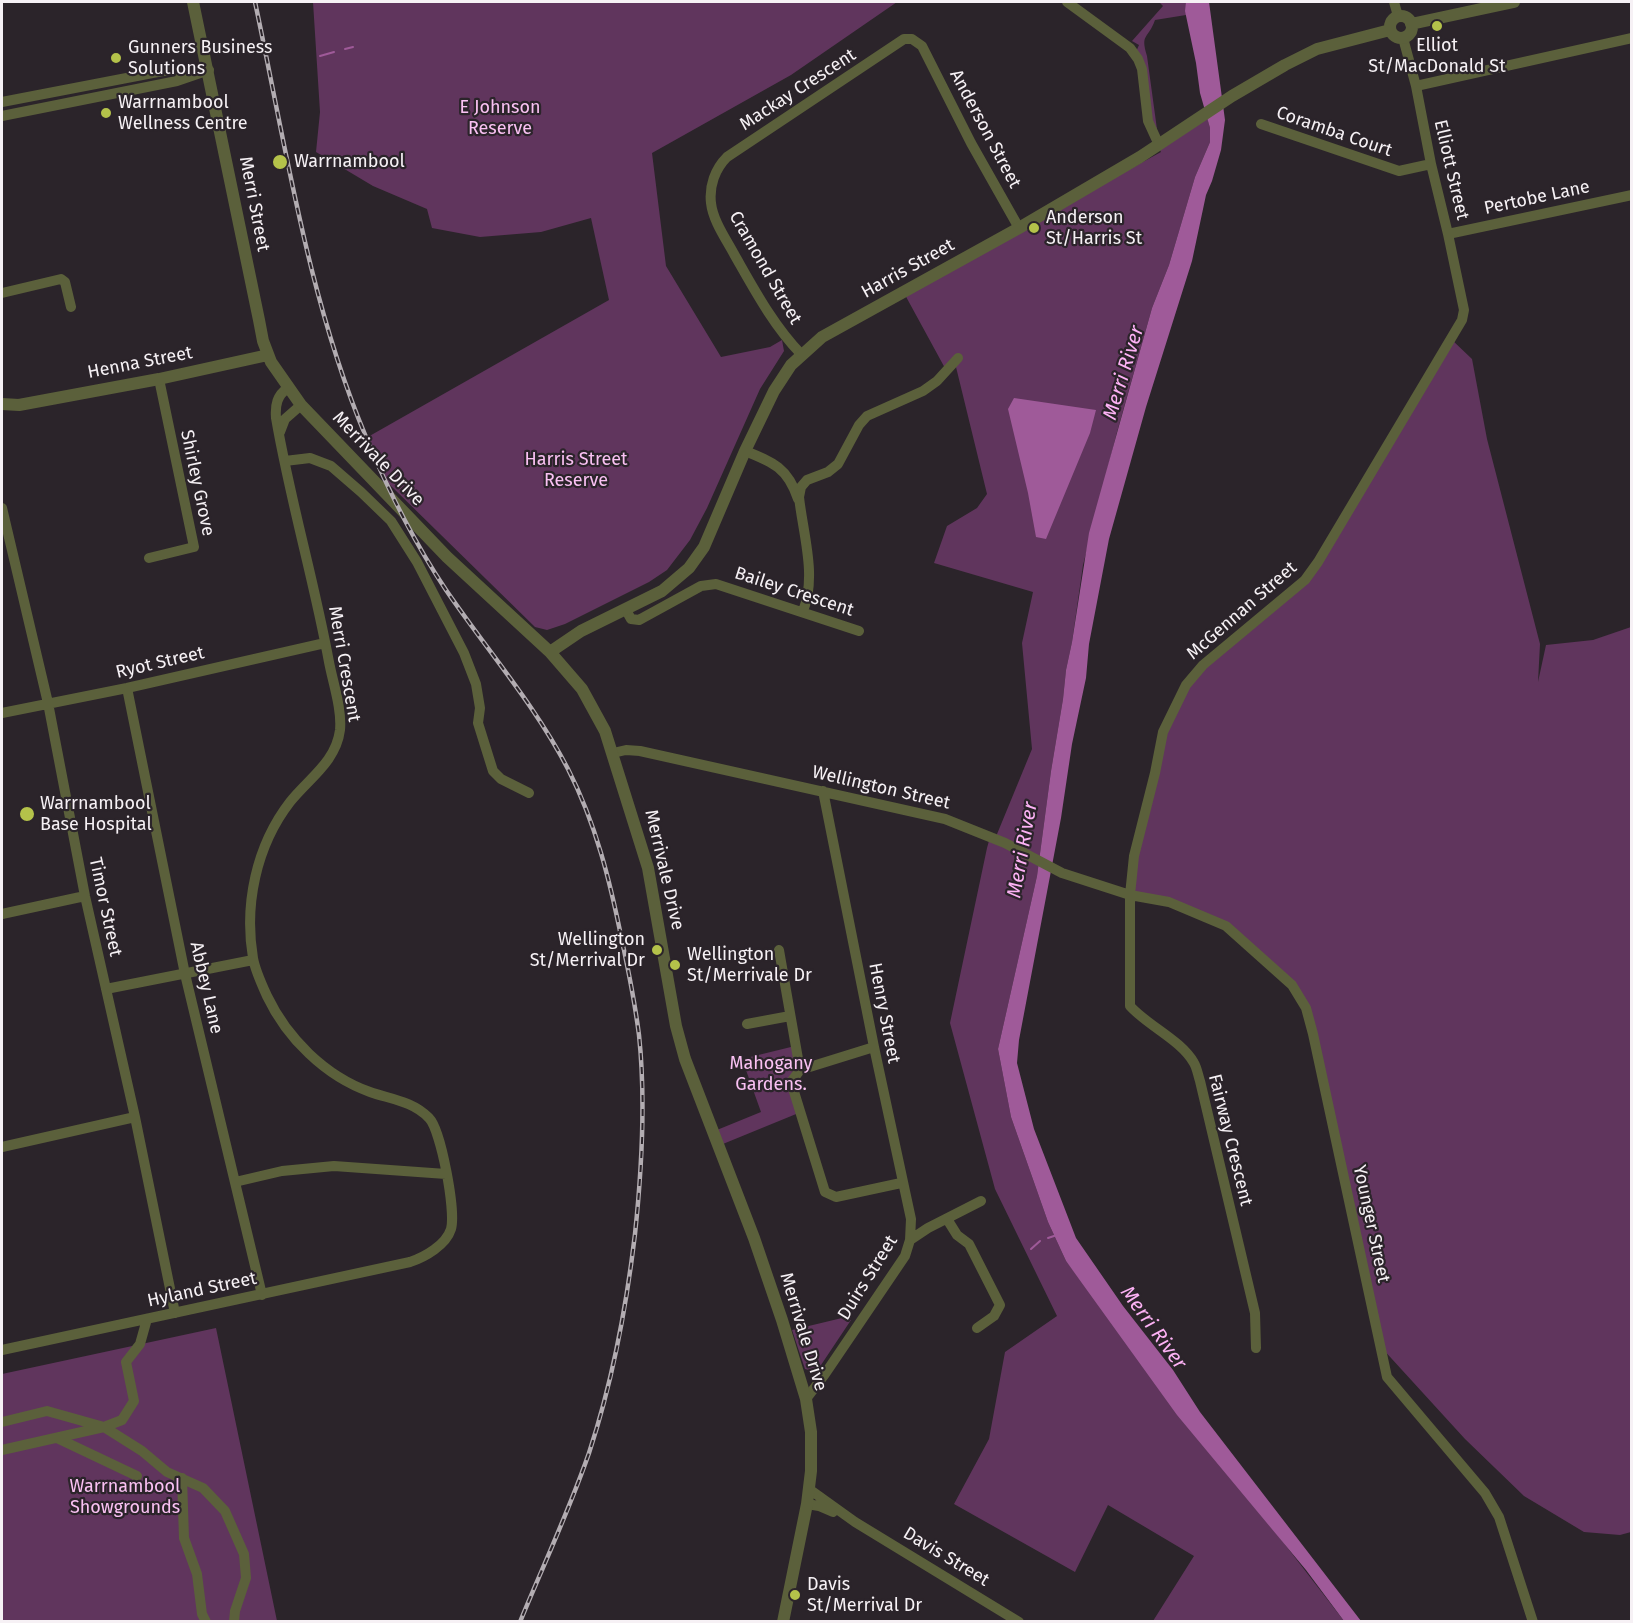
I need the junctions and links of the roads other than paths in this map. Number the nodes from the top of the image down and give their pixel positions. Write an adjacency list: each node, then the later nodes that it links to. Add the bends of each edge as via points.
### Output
1 (194, 2): 11 (street, Merri Street)
2 (1394, 2): 5 (street)
3 (1514, 2): 6 (street)
4 (1074, 4): 16 (street, via 1130,48 1138,59 1143,69 1150,130)
5 (1398, 16): 6 (street); 7 (street, via 1392,20)
6 (1412, 24): 8 (street)
7 (1390, 30): 8 (street); 16 (street, Harris Street, via 1317,49 1233,96)
8 (1403, 38): 12 (street, Elliott Street)
9 (1632, 38): 12 (street)
10 (922, 46): 18 (street, Mackay Crescent, via 904,39 727,157 715,174); 20 (street, Anderson Street)
11 (209, 70): 13 (street, via 163,71); 14 (street, via 177,81); 26 (street, Merri Street)
12 (1416, 86): 17 (street, Elliott Street)
13 (2, 102)
14 (2, 116)
15 (1261, 124): 17 (street, Coramba Court, via 1399,171)
16 (1159, 145): 20 (street, Harris Street)
17 (1431, 164): 21 (street, Elliott Street)
18 (711, 194): 25 (street, Cramond Street, via 714,215 729,244 777,325)
19 (1632, 195): 21 (street, Pertobe Lane)
20 (1019, 228): 25 (street, Harris Street, via 833,331)
21 (1448, 234): 24 (street, Elliott Street)
22 (2, 293): 23 (street, via 61,279)
23 (71, 307)
24 (1464, 310): 53 (street, McGennan Street, via 1455,333 1305,580 1203,665 1186,685 1163,732 1134,856)
25 (801, 354): 35 (street, Harris Street, via 774,391)
26 (268, 355): 28 (street, Henna Street); 29 (street, Merri Street)
27 (958, 358): 38 (street, via 923,391 867,416 838,464)
28 (159, 379): 31 (street, Henna Street); 41 (street, Shirley Grove, via 194,547)
29 (288, 388): 32 (street, Merri Street); 34 (street, Merri Crescent, via 280,395 275,409)
30 (2, 404): 31 (street, Henna Street)
31 (19, 405): 33 (street, Henna Street)
32 (301, 405): 34 (street, via 282,423); 46 (street, Merrivale Drive, via 447,557)
33 (2, 414)
34 (280, 438): 36 (street, Merri Crescent)
35 (745, 451): 37 (street); 42 (street, Harris Street, via 697,558 673,583)
36 (285, 461): 45 (street, Merri Crescent); 52 (street, via 310,458 331,466 400,534 464,653 476,684 478,723 493,771)
37 (772, 462): 38 (street, via 795,475); 39 (street, via 793,484)
38 (814, 477): 39 (street, via 801,487)
39 (800, 505): 43 (street, via 809,576)
40 (2, 508): 48 (street, Timor Street)
41 (148, 558)
42 (626, 610): 43 (street, Bailey Crescent, via 631,619 639,620 701,586 712,584); 46 (street, Harris Street, via 581,631)
43 (803, 611): 44 (street, Bailey Crescent)
44 (859, 631)
45 (326, 643): 47 (street, Ryot Street); 57 (street, Merri Crescent, via 339,714 338,741 330,758 290,802 266,845 253,885)
46 (550, 652): 50 (street, Merrivale Drive, via 589,700)
47 (127, 688): 48 (street, Ryot Street); 58 (street, Abbey Lane)
48 (48, 704): 49 (street, Ryot Street); 54 (street, Timor Street)
49 (2, 713)
50 (614, 753): 51 (street, Wellington Street, via 640,751); 79 (street, Merrivale Drive, via 648,868 685,1059 754,1238)
51 (824, 791): 53 (street, Wellington Street, via 945,819 1005,843 1062,873); 62 (street, Henry Street)
52 (529, 793)
53 (1130, 895): 77 (street, Fairway Crescent, via 1130,1006 1184,1050 1194,1064 1255,1313); 93 (street, Younger Street, via 1169,902 1226,926 1292,986 1306,1008 1387,1377 1485,1493 1499,1517)
54 (85, 896): 55 (street); 59 (street, Timor Street)
55 (2, 914)
56 (779, 950): 60 (street)
57 (253, 960): 58 (street); 66 (street, Merri Crescent, via 280,1019 310,1055 353,1085 400,1101 430,1119)
58 (185, 974): 59 (street); 67 (street, Abbey Lane)
59 (106, 989): 64 (street, Timor Street)
60 (790, 1016): 61 (street); 63 (street)
61 (747, 1024)
62 (874, 1047): 63 (street); 68 (street, Henry Street)
63 (800, 1070): 68 (street, via 791,1082 825,1192 836,1197)
64 (135, 1117): 65 (street); 74 (street, Timor Street)
65 (2, 1147)
66 (446, 1174): 67 (street, via 334,1166 282,1171); 72 (street, Merri Crescent, via 451,1195 451,1229 442,1243)
67 (235, 1182): 73 (street, Abbey Lane)
68 (902, 1183): 71 (street, Henry Street)
69 (981, 1201): 70 (street, Duirs Street)
70 (947, 1219): 71 (street, Duirs Street); 76 (street, via 957,1235 969,1244 1000,1305 994,1316)
71 (910, 1240): 79 (street, Duirs Street, via 905,1256)
72 (410, 1262): 73 (street, Hyland Street)
73 (262, 1295): 74 (street, Hyland Street)
74 (175, 1313): 75 (street, Hyland Street)
75 (147, 1319): 78 (street, Hyland Street); 81 (street, via 140,1344 126,1362 134,1401 123,1420)
76 (977, 1328)
77 (1256, 1348)
78 (2, 1350)
79 (806, 1399): 86 (street, Merrivale Drive, via 812,1445)
80 (2, 1422): 81 (street, via 47,1411)
81 (104, 1427): 82 (street); 85 (street, via 167,1472)
82 (59, 1438): 83 (street); 84 (street)
83 (2, 1450)
84 (136, 1476)
85 (182, 1478): 89 (street, via 184,1538 197,1574); 90 (street, via 203,1488 225,1511 244,1554 246,1578)
86 (809, 1489): 87 (street, Merrivale Drive); 88 (street, Davis Street)
87 (807, 1504): 88 (street, Davis Street); 91 (street, Merrivale Drive)
88 (855, 1522): 92 (street, Davis Street)
89 (206, 1622)
90 (234, 1622)
91 (783, 1622)
92 (1019, 1622)
93 (1533, 1622)

